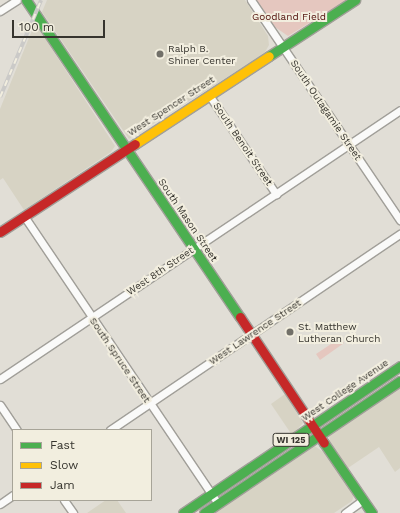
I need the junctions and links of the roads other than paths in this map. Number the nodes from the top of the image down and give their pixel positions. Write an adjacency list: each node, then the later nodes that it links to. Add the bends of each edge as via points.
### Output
1 (17, 0): 5 (street)
2 (251, 0): 6 (street, South Outagamie Street)
3 (355, 0): 6 (main road, West Spencer Street)
4 (27, 1): 10 (main road, South Mason Street, via 38,11 42,23)
5 (0, 11)
6 (283, 47): 7 (main road, West Spencer Street); 9 (street, South Outagamie Street)
7 (209, 95): 10 (main road, West Spencer Street); 11 (street, South Benoit Street)
8 (400, 110): 9 (street, West 8th Street)
9 (349, 145): 11 (street, West 8th Street); 13 (street, South Outagamie Street)
10 (126, 149): 12 (main road, West Spencer Street); 16 (main road, South Mason Street)
11 (276, 194): 16 (street, West 8th Street)
12 (24, 216): 14 (main road, West Spencer Street); 17 (street, South Spruce Street)
13 (400, 220)
14 (0, 232)
15 (400, 234): 18 (street, West Lawrence Street)
16 (194, 248): 17 (street, West 8th Street); 18 (main road, South Mason Street)
17 (92, 318): 20 (street, West 8th Street); 22 (street, South Spruce Street)
18 (252, 334): 22 (street, West Lawrence Street); 26 (main road, South Mason Street)
19 (400, 366): 26 (main road, West College Avenue / WI 125)
20 (0, 379)
21 (400, 380): 26 (main road, West College Avenue / WI 125)
22 (149, 403): 25 (street, West Lawrence Street); 27 (street, South Spruce Street)
23 (0, 405): 24 (street)
24 (16, 429)
25 (111, 429)
26 (316, 430): 27 (main road, West College Avenue / WI 125); 29 (main road, South Mason Street); 32 (main road, West College Avenue / WI 125)
27 (211, 494): 32 (street, South Spruce Street); 34 (main road, West College Avenue / WI 125)
28 (12, 496): 31 (street)
29 (363, 500): 36 (street); 37 (main road, South Mason Street)
30 (65, 501): 33 (street)
31 (0, 504)
32 (218, 504): 35 (main road, West College Avenue / WI 125)
33 (73, 513)
34 (183, 513)
35 (204, 513)
36 (345, 513)
37 (372, 513)

